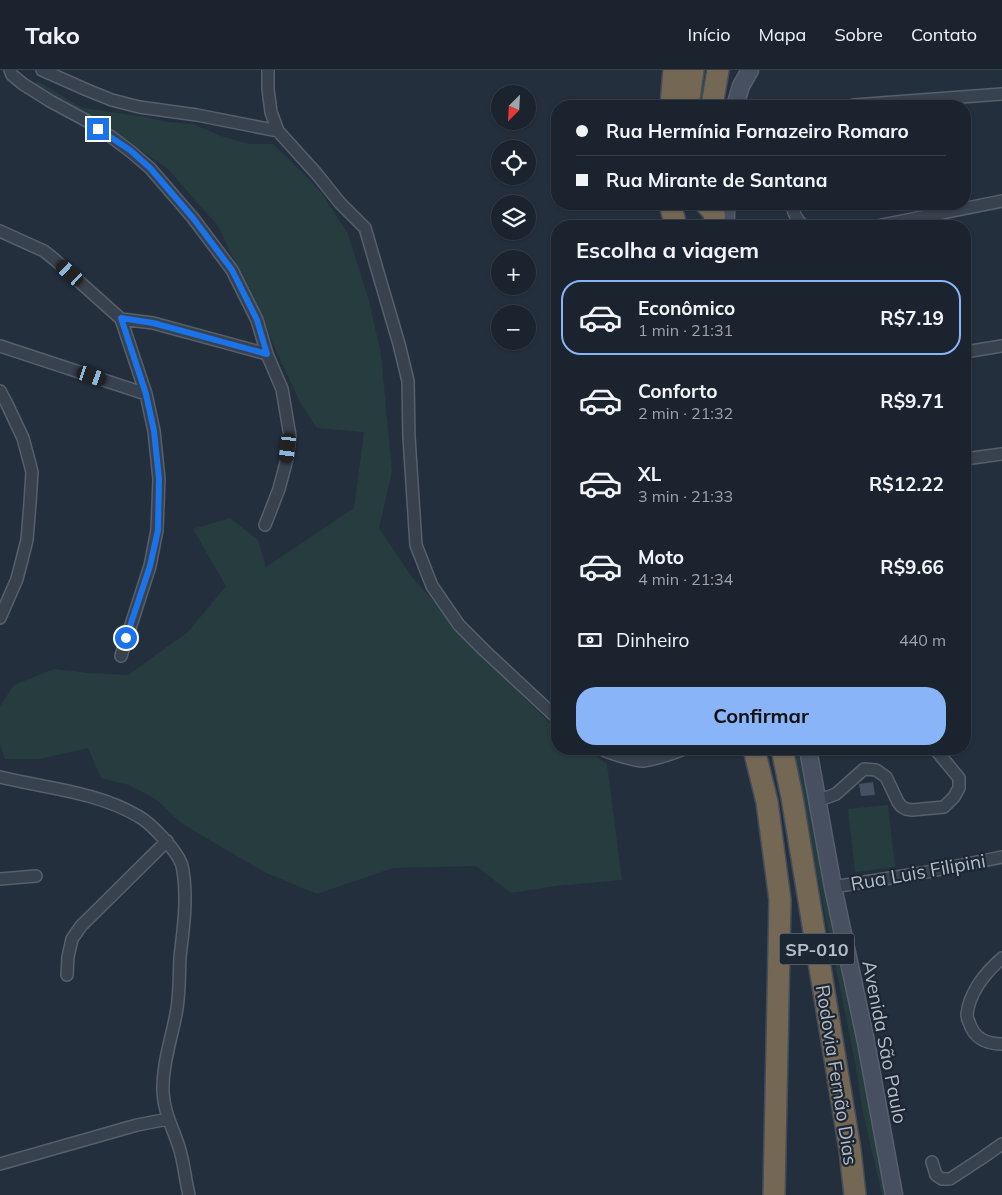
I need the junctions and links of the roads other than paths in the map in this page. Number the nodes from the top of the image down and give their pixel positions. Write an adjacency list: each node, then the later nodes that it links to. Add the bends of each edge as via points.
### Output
1 (10, 70): 24 (street, via 12,76 23,84 110,136 150,168 232,270 257,320)
2 (42, 70): 14 (street, via 95,94 138,107)
3 (268, 70): 14 (street, via 271,112)
4 (674, 70): 9 (highway)
5 (692, 70): 10 (highway)
6 (718, 70): 11 (highway)
7 (750, 70): 12 (street)
8 (1002, 94): 13 (street)
9 (672, 100)
10 (689, 100)
11 (713, 100)
12 (737, 100)
13 (921, 100)
14 (278, 131): 32 (street, via 365,228 408,381 416,545 432,586 459,625)
15 (1002, 201): 16 (street)
16 (971, 207)
17 (957, 210): 18 (street)
18 (907, 220)
19 (0, 231): 20 (street, via 44,251)
20 (121, 318): 24 (street, via 153,323); 26 (street)
21 (0, 346): 26 (street)
22 (1002, 346): 23 (street)
23 (971, 351)
24 (267, 354): 29 (street, via 282,389 290,436 287,460)
25 (0, 391): 30 (street, via 23,438 32,472 27,540 17,579)
26 (146, 394): 31 (street, via 159,479 158,530 150,566)
27 (1002, 454): 28 (street)
28 (971, 458)
29 (265, 525)
30 (0, 618)
31 (120, 656)
32 (551, 712)
33 (619, 755): 34 (street, via 642,761)
34 (664, 755)
35 (755, 755): 55 (highway, SP-010, via 767,802 780,900)
36 (783, 755): 51 (highway, Rodovia Fernão Dias / SP-010)
37 (809, 755): 40 (street, Avenida São Paulo)
38 (939, 755): 40 (street, via 959,778 959,788 944,807 906,809 898,802 886,777 876,770 864,770 836,794)
39 (0, 777): 41 (street, via 109,802 140,816)
40 (817, 801): 45 (street, Avenida São Paulo)
41 (167, 841): 47 (street, via 81,926 72,939); 49 (street, via 182,864 186,890 180,988 165,1063 163,1093)
42 (1002, 857): 45 (street, Rua Luis Filipini)
43 (36, 876): 44 (street)
44 (0, 880)
45 (834, 887): 58 (street, Avenida São Paulo)
46 (1002, 958): 48 (street, via 978,985 967,1016 972,1032 992,1044)
47 (67, 975)
48 (1002, 1044)
49 (168, 1119): 53 (street); 54 (street, via 179,1147)
50 (1002, 1144): 52 (street, via 950,1179 936,1175)
51 (850, 1150): 56 (highway, Rodovia Fernão Dias / SP-010); 57 (highway)
52 (932, 1162)
53 (0, 1164)
54 (189, 1195)
55 (774, 1195)
56 (855, 1195)
57 (870, 1195)
58 (894, 1195)

